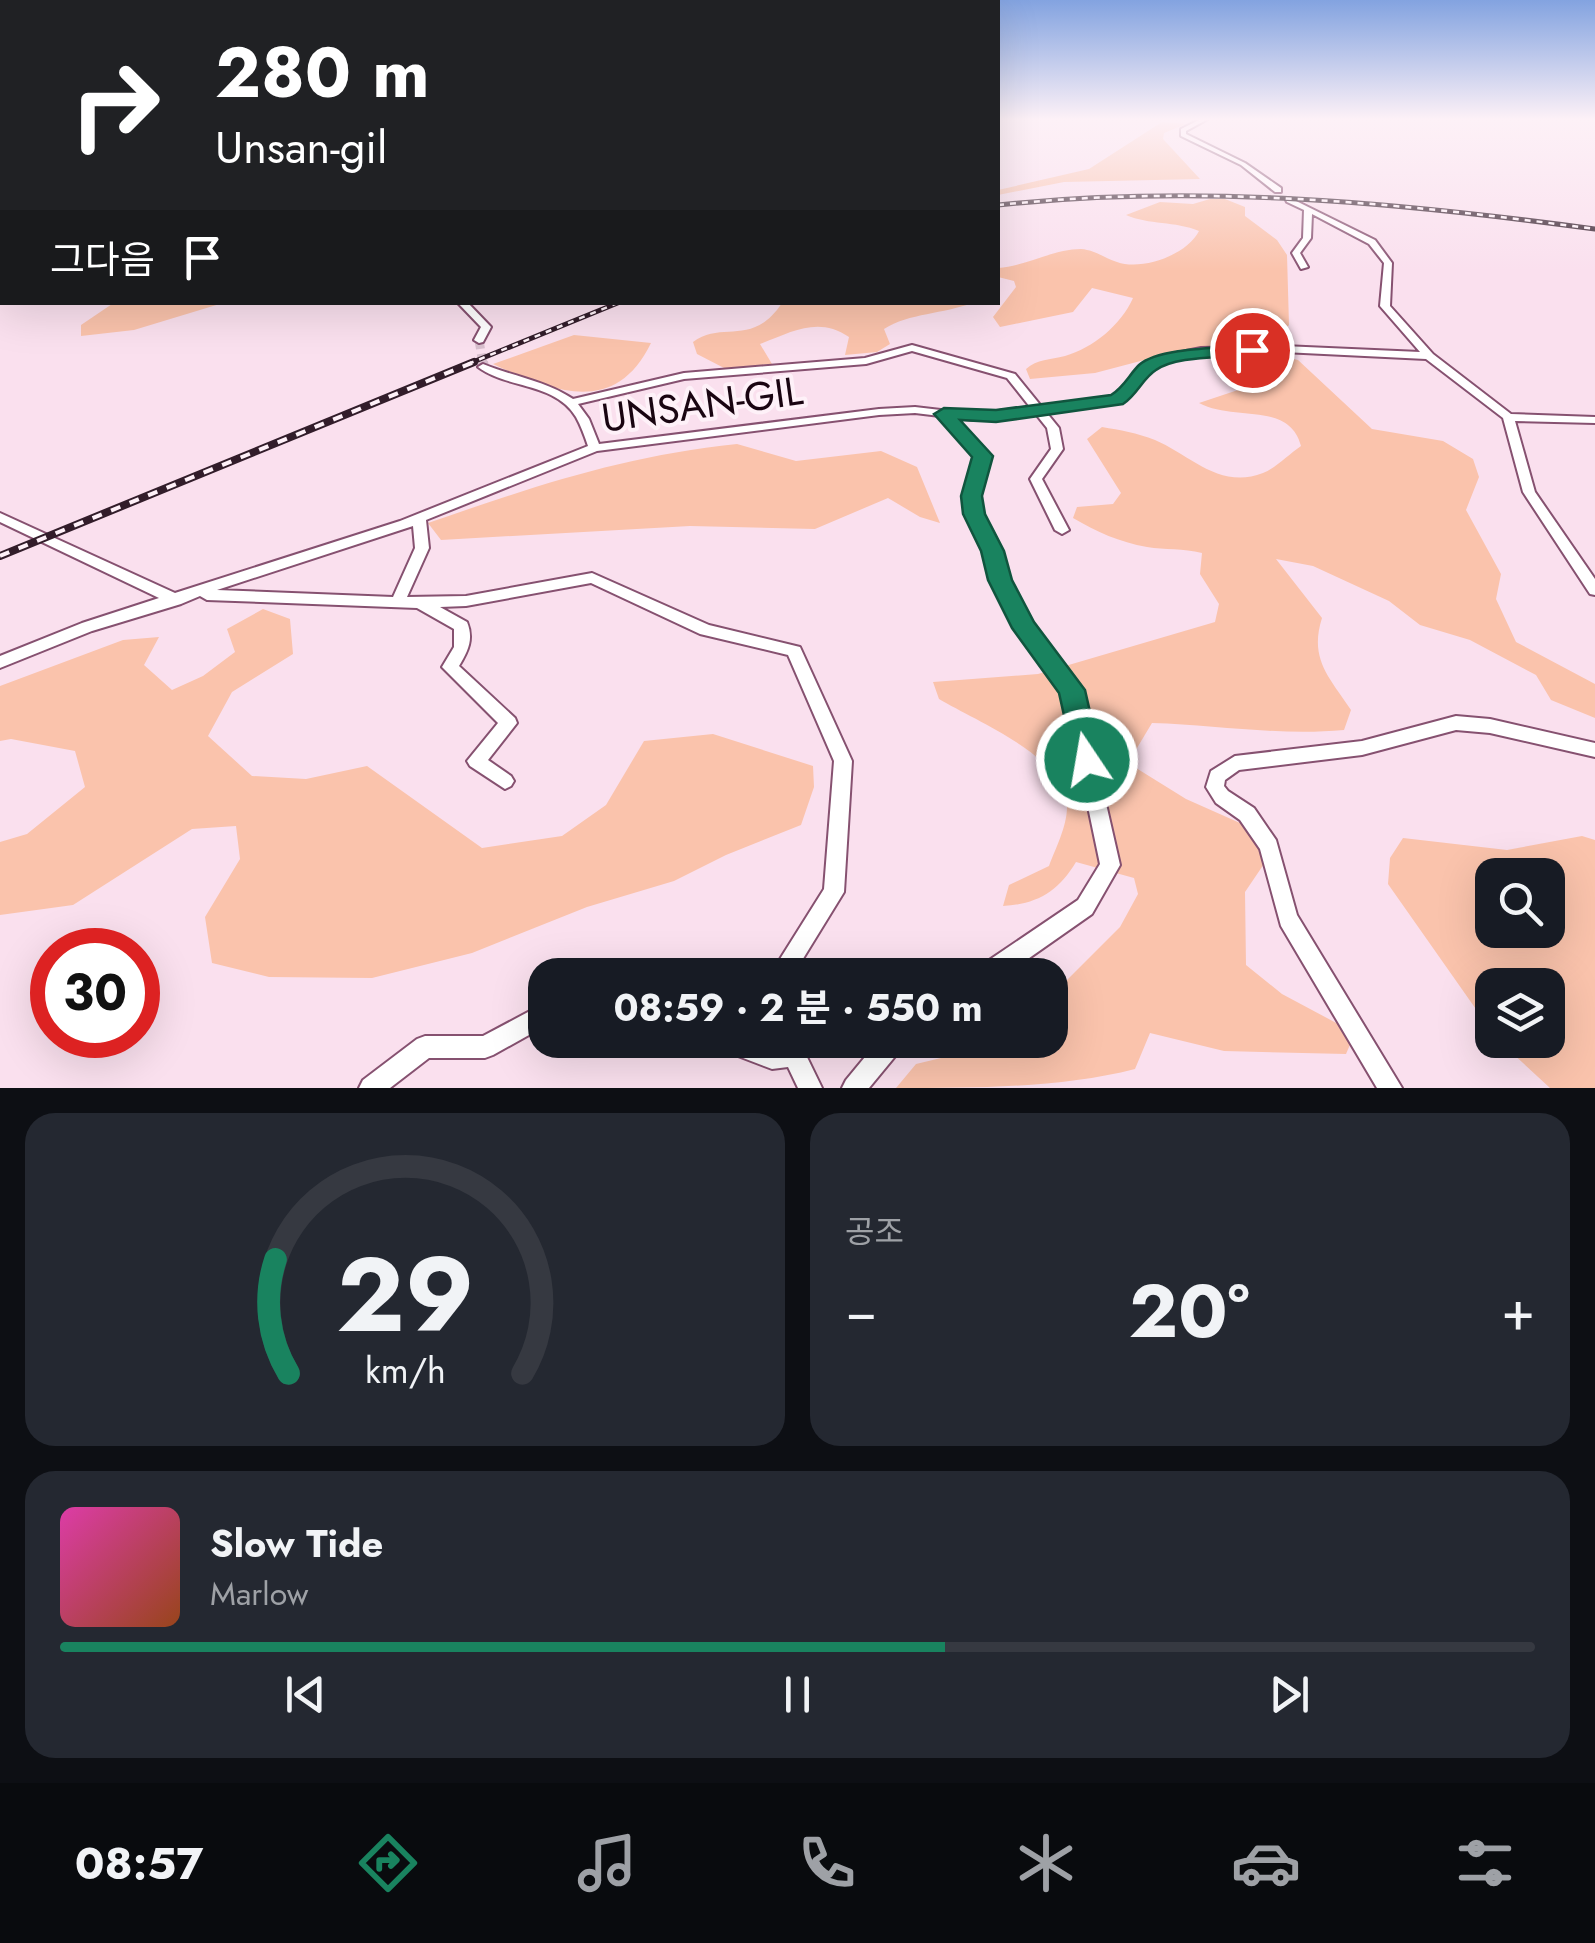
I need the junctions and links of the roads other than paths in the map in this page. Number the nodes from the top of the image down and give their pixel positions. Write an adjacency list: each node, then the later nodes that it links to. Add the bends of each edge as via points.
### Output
1 (1250, 170): 2 (street)
2 (1278, 190)
3 (1290, 200): 4 (street)
4 (1308, 209): 5 (street, via 1307,238 1296,254); 8 (street, via 1372,242 1388,263 1386,306)
5 (1304, 267)
6 (464, 305): 7 (street, via 486,327)
7 (479, 340)
8 (1429, 356): 11 (street, UNSAN-GIL, via 1195,354 1147,367 1116,400); 13 (street)
9 (483, 367): 10 (street)
10 (570, 403): 11 (street, via 665,380 866,360 912,348 1004,372); 15 (street)
11 (1038, 408): 12 (street, UNSAN-GIL, via 986,417); 18 (street, via 1058,444 1036,479)
12 (944, 414): 15 (street, UNSAN-GIL, via 879,412); 27 (street, via 983,456 971,496 1000,580 1024,628 1072,690 1110,865 1085,907)
13 (1508, 418): 14 (street); 19 (street, via 1529,492)
14 (1595, 420)
15 (596, 448): 17 (street, UNSAN-GIL)
16 (0, 517): 20 (street)
17 (419, 518): 20 (street, UNSAN-GIL); 21 (street, via 422,548)
18 (1062, 530)
19 (1595, 590)
20 (177, 600): 21 (street, via 216,593); 23 (street, UNSAN-GIL, via 87,626)
21 (398, 602): 22 (street)
22 (418, 603): 25 (street, via 462,626 462,648 450,667 509,723 476,760); 26 (street, via 592,578 704,630 794,652 843,761 834,892)
23 (0, 662)
24 (1595, 750): 34 (street, via 1456,723 1362,748 1236,763 1216,776 1222,797 1247,814 1269,846 1288,919)
25 (504, 781)
26 (792, 958)
27 (1012, 958)
28 (528, 1023): 31 (street, via 485,1047 425,1047)
29 (797, 1058): 32 (street)
30 (879, 1058): 33 (street)
31 (370, 1088)
32 (810, 1088)
33 (854, 1088)
34 (1390, 1088)

